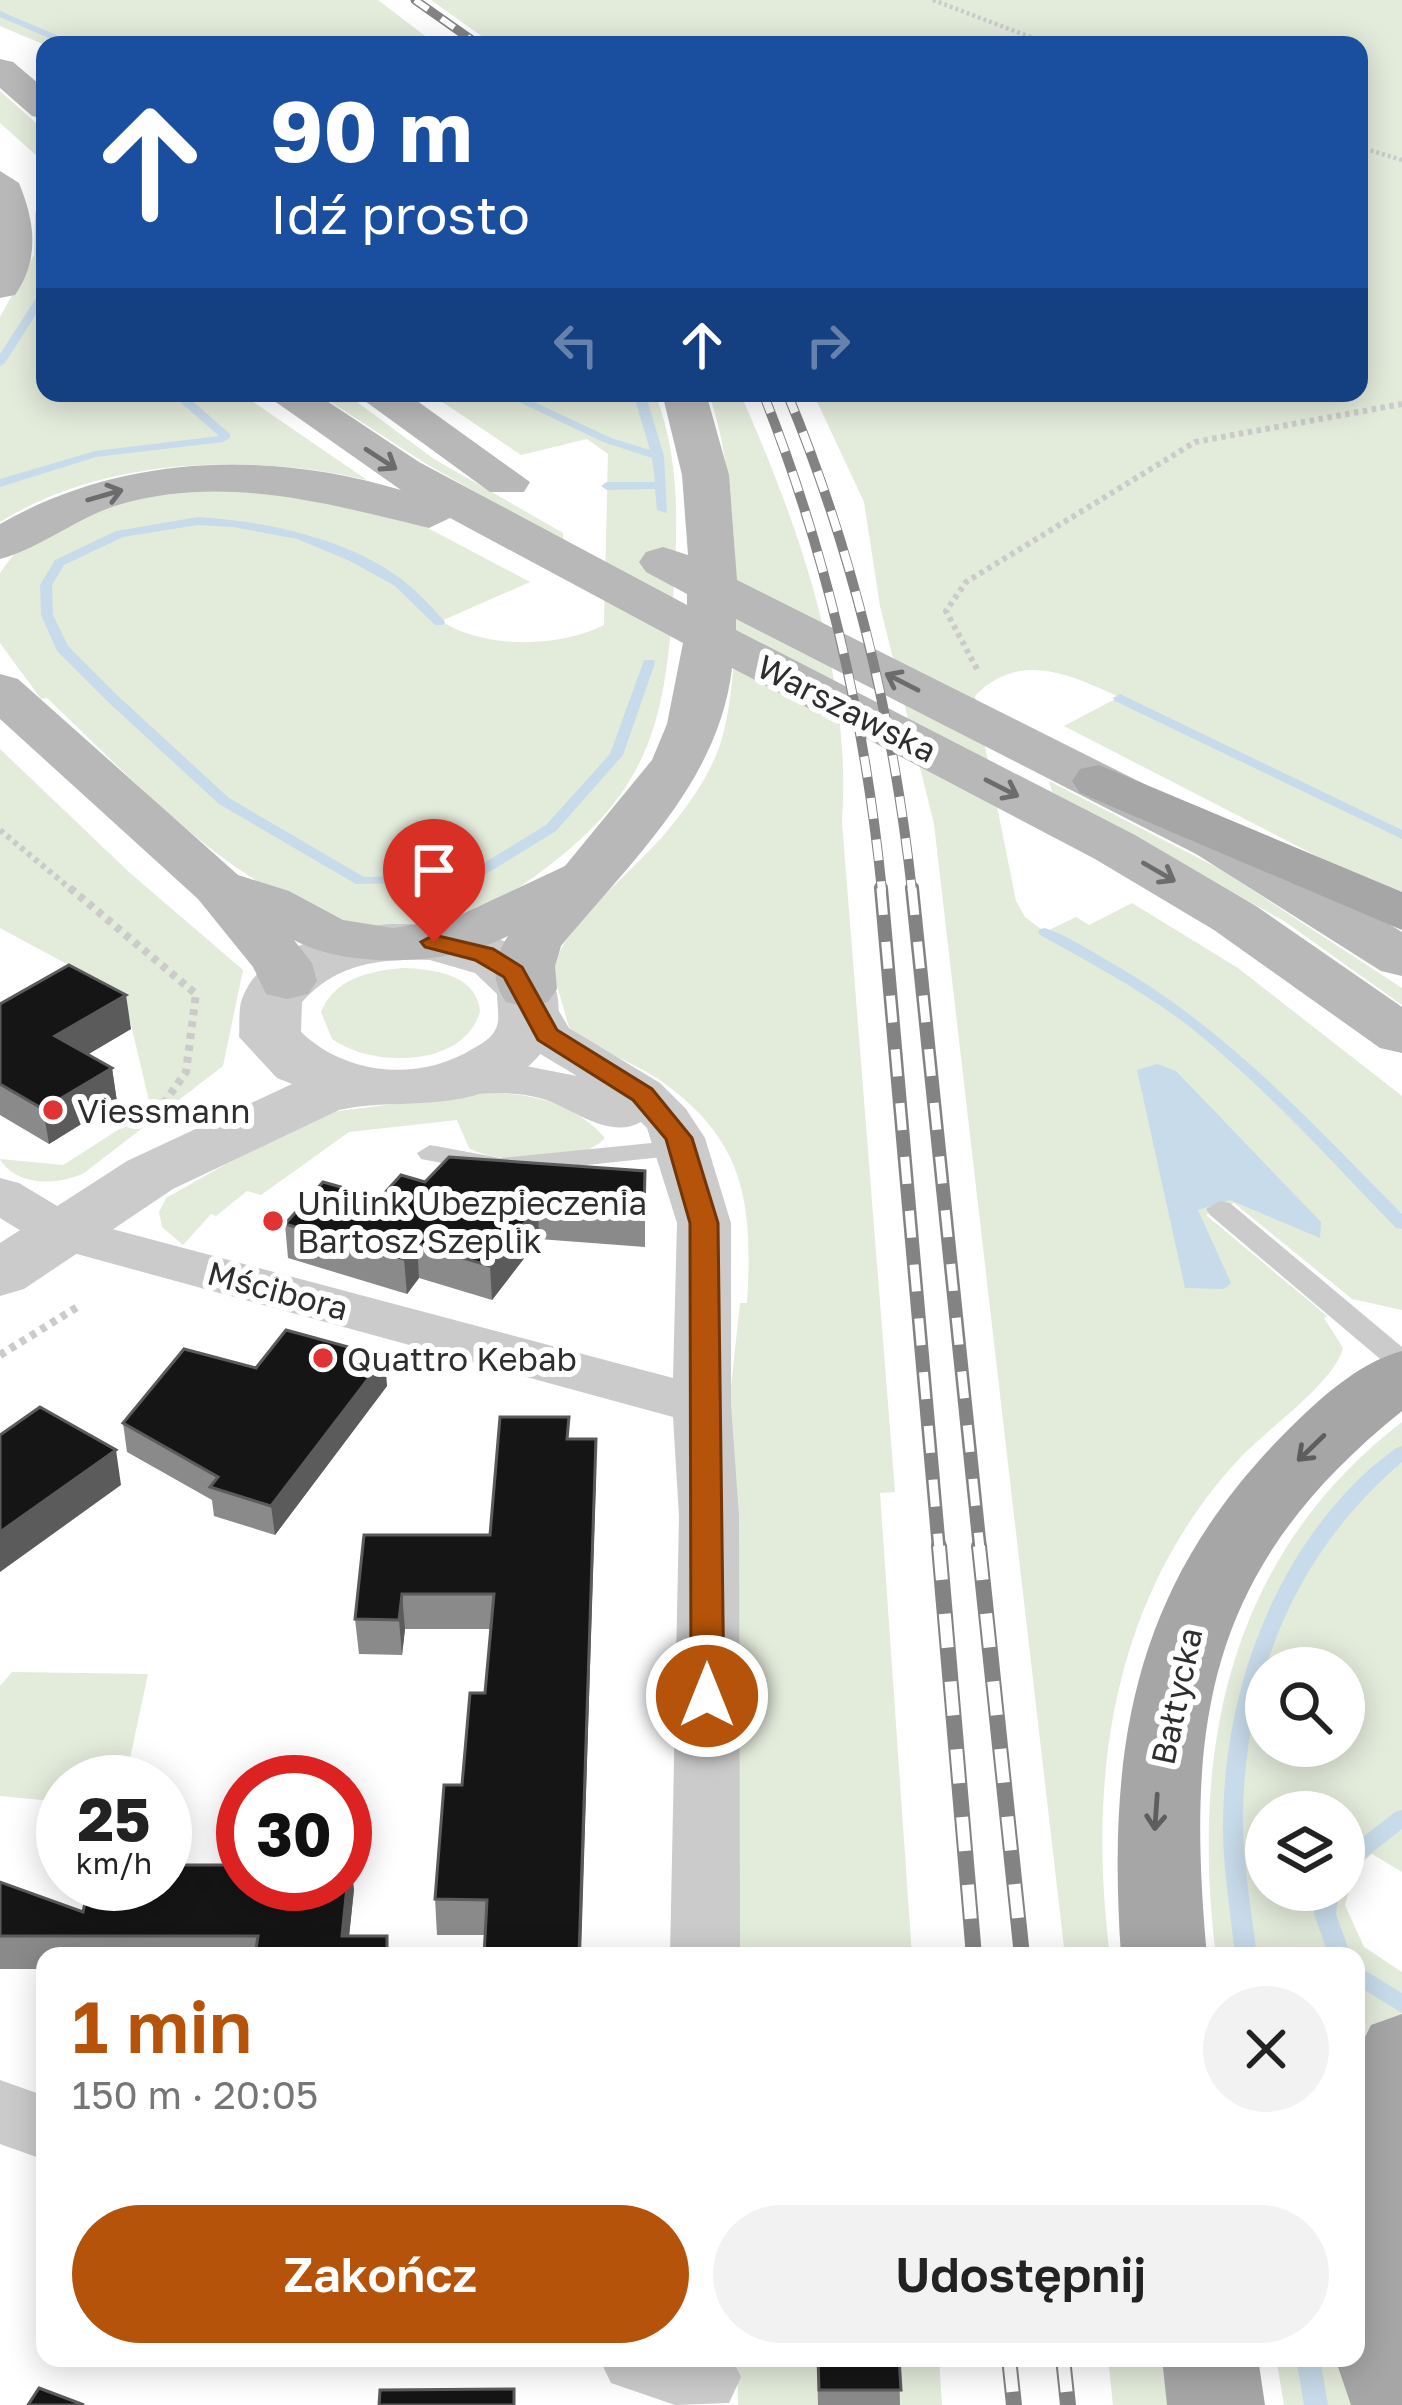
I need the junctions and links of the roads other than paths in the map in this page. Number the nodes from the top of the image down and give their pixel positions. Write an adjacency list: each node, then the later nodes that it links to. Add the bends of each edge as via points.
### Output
1 (7, 51): 2 (main road)
2 (36, 94)
3 (0, 146): 4 (main road)
4 (36, 179)
5 (0, 182): 6 (main road, via 15,218)
6 (0, 286)
7 (298, 402): 10 (main road, Warszawska, one-way to 10, via 403,472)
8 (388, 402): 10 (main road, Warszawska)
9 (687, 402): 14 (main road, via 707,497 710,610 699,704 665,784)
10 (563, 537): 11 (main road, one-way to 10, via 56,511 133,487 218,477 273,478); 13 (main road, Warszawska, one-way to 13); 13 (main road, Warszawska, one-way to 10, via 1043,754)
11 (0, 544)
12 (0, 690): 15 (main road)
13 (1077, 798): 16 (main road); 18 (main road, Warszawska, via 1216,842); 21 (main road, Warszawska, one-way to 21)
14 (584, 877): 17 (main road, via 468,934); 20 (main road, via 527,954)
15 (218, 887): 17 (main road, via 328,934); 19 (main road, via 282,963)
16 (1402, 913)
17 (397, 942): 19 (street, via 328,955); 20 (street, via 484,954 514,972)
18 (1402, 958)
19 (287, 981): 22 (street, via 267,1019)
20 (529, 998): 23 (street, via 529,1026 510,1051); 27 (street, via 550,1038 654,1104)
21 (1402, 1035)
22 (276, 1045): 24 (street, via 310,1073); 25 (street, via 259,1074)
23 (456, 1080): 24 (street); 27 (street, via 496,1074 545,1082 619,1114)
24 (357, 1087): 25 (street)
25 (150, 1148): 30 (street)
26 (430, 1153): 27 (lane, via 500,1166)
27 (678, 1153): 34 (street, via 704,1223)
28 (0, 1195): 30 (street, Mścibora)
29 (1220, 1208): 32 (lane)
30 (63, 1233): 31 (street); 34 (street, Mścibora)
31 (0, 1274)
32 (1402, 1362)
33 (1402, 1374): 36 (main road, Bałtycka, one-way to 36, via 1280,1479 1233,1541 1193,1615 1158,1777)
34 (702, 1406): 35 (street, via 709,1516)
35 (705, 1947)
36 (1162, 1947)
37 (1402, 2050): 40 (main road, via 1369,2147)
38 (0, 2111): 39 (street)
39 (36, 2125)
40 (1365, 2188)
41 (1365, 2256): 44 (main road)
42 (1211, 2367): 43 (main road)
43 (1216, 2405)
44 (1400, 2405)

